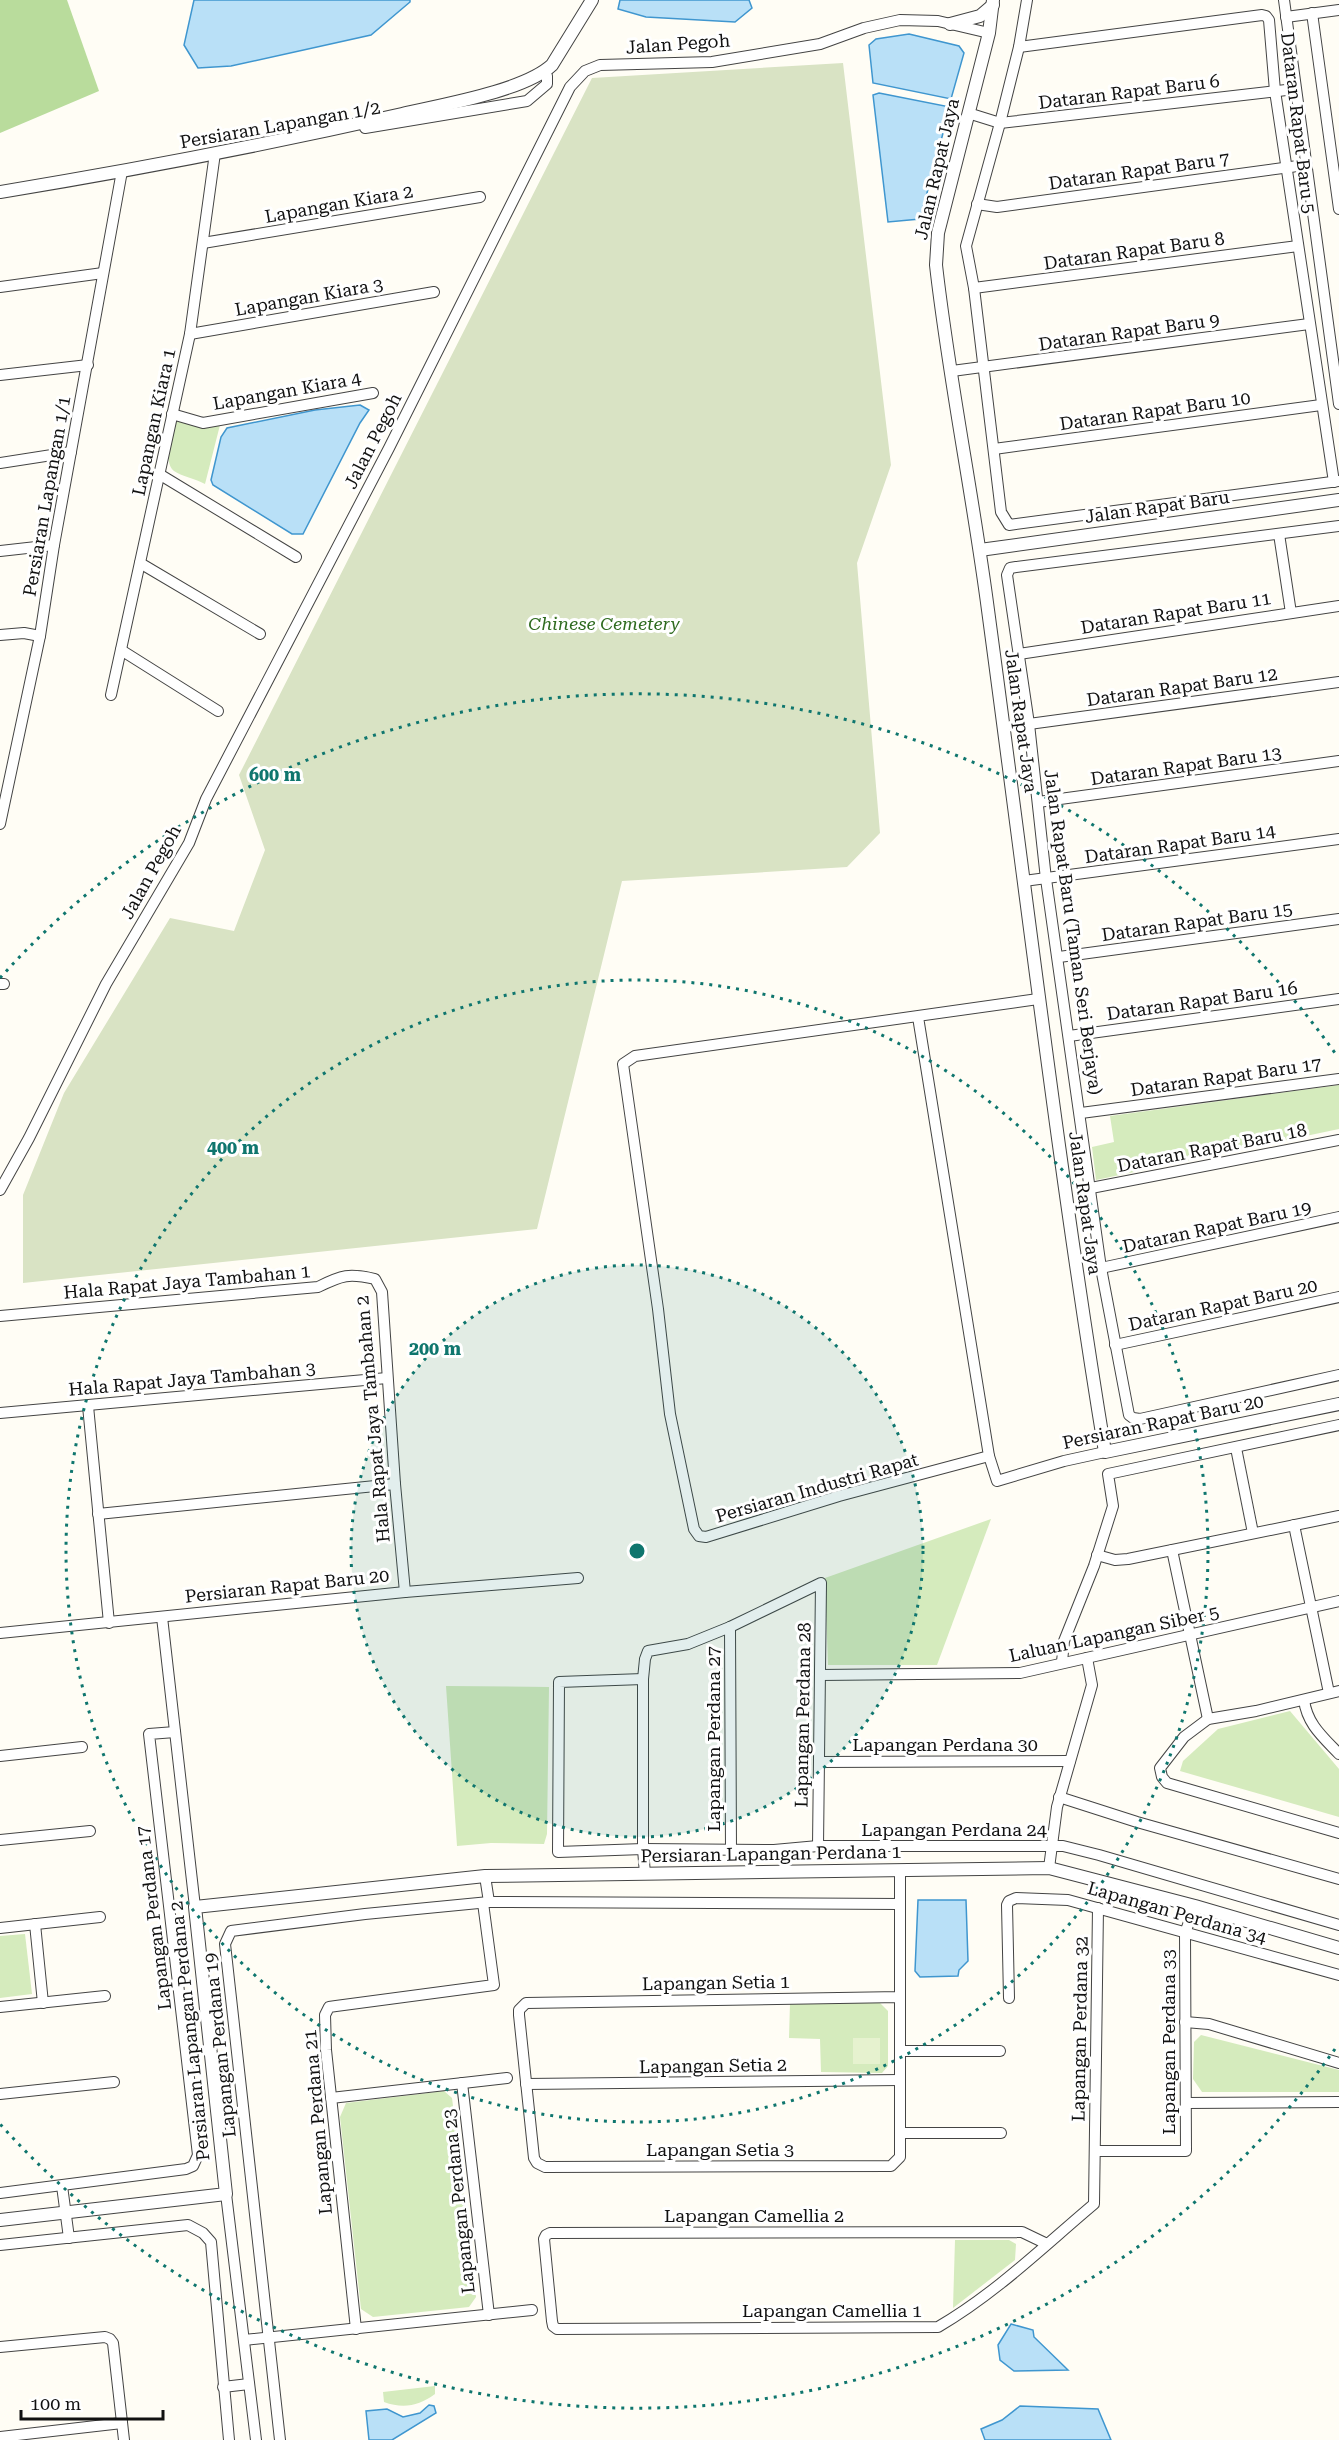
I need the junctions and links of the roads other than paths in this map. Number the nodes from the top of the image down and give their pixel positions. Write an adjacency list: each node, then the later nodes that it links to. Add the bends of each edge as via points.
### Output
1 (592, 0): 11 (street, via 559,58)
2 (1027, 0): 10 (street)
3 (1284, 0): 7 (street)
4 (993, 3): 8 (street, via 980,16); 9 (street, Jalan Rapat Jaya)
5 (1339, 10): 6 (street)
6 (1312, 14): 7 (street); 24 (street)
7 (1286, 17): 12 (street)
8 (950, 24): 9 (street, Jalan Pegoh); 81 (street, Jalan Pegoh, via 900,20 820,44 712,62 600,65 585,71 570,87 389,448 206,799 189,843 106,984)
9 (989, 33): 14 (street, Jalan Rapat Jaya)
10 (1019, 46): 13 (street, Dataran Rapat Baru 5, via 1262,15 1269,20); 15 (street)
11 (544, 72): 16 (street, via 519,84 446,104); 16 (street, Persiaran Lapangan 1/2, via 548,84 527,101)
12 (1296, 89): 13 (street, Dataran Rapat Baru 6); 18 (street)
13 (1275, 91): 15 (street, Dataran Rapat Baru 6); 19 (street, Dataran Rapat Baru 5)
14 (968, 113): 15 (street, Dataran Rapat Baru 6); 35 (street, Jalan Rapat Jaya, via 936,246)
15 (1000, 123): 23 (street)
16 (276, 142): 17 (street, Persiaran Lapangan 1/2)
17 (215, 153): 20 (street, Persiaran Lapangan 1/2); 25 (street, Lapangan Kiara 1)
18 (1305, 165): 19 (street, Dataran Rapat Baru 7); 38 (street)
19 (1287, 167): 23 (street, Dataran Rapat Baru 7, via 996,207); 26 (street, Dataran Rapat Baru 5)
20 (122, 171): 21 (street, Persiaran Lapangan 1/2); 27 (street, Persiaran Lapangan 1/1)
21 (0, 192)
22 (480, 197): 25 (street, Lapangan Kiara 2)
23 (977, 204): 29 (street, via 966,246)
24 (1339, 209)
25 (202, 243): 32 (street, Lapangan Kiara 1)
26 (1298, 246): 29 (street, Dataran Rapat Baru 8); 31 (street, Dataran Rapat Baru 5)
27 (104, 273): 28 (street); 33 (street, Persiaran Lapangan 1/1)
28 (0, 287)
29 (974, 288): 34 (street)
30 (434, 292): 32 (street, Lapangan Kiara 3)
31 (1309, 324): 34 (street, Dataran Rapat Baru 9); 39 (street, Dataran Rapat Baru 5)
32 (190, 334): 40 (street, Lapangan Kiara 1)
33 (88, 365): 36 (street); 42 (street, Persiaran Lapangan 1/1)
34 (984, 368): 35 (street, Dataran Rapat Baru 9); 41 (street)
35 (952, 371): 50 (street, Jalan Rapat Jaya)
36 (0, 375)
37 (373, 393): 40 (street, Lapangan Kiara 4, via 203,423)
38 (1339, 404)
39 (1321, 405): 41 (street, Dataran Rapat Baru 10); 45 (street, Dataran Rapat Baru 5)
40 (172, 414): 44 (street, Lapangan Kiara 1)
41 (993, 449): 45 (street, Jalan Rapat Baru, via 1001,512 1009,525)
42 (71, 452): 43 (street); 49 (street, Persiaran Lapangan 1/1)
43 (0, 462)
44 (159, 474): 52 (street); 53 (street, Lapangan Kiara 1)
45 (1336, 481)
46 (1339, 500): 50 (street, Jalan Rapat Baru)
47 (1339, 526): 48 (street, Jalan Rapat Baru (Taman Seri Berjaya))
48 (1279, 534): 55 (street); 60 (street, Jalan Rapat Baru (Taman Seri Berjaya), via 1010,568 1007,575)
49 (54, 545): 51 (street); 58 (street, Persiaran Lapangan 1/1)
50 (980, 550): 70 (street, Jalan Rapat Jaya)
51 (0, 551)
52 (296, 557)
53 (140, 562): 56 (street); 59 (street, Lapangan Kiara 1)
54 (1339, 606): 55 (street, Dataran Rapat Baru 11)
55 (1291, 613): 60 (street, Dataran Rapat Baru 11)
56 (260, 634)
57 (0, 635): 58 (street)
58 (40, 636): 67 (street, Persiaran Lapangan 1/1)
59 (121, 650): 62 (street, Lapangan Kiara 1); 63 (street)
60 (1019, 654): 64 (street, Jalan Rapat Baru (Taman Seri Berjaya))
61 (1339, 682): 64 (street, Dataran Rapat Baru 12)
62 (111, 695)
63 (218, 711)
64 (1029, 724): 66 (street, Jalan Rapat Baru (Taman Seri Berjaya))
65 (1339, 761): 66 (street, Dataran Rapat Baru 13)
66 (1038, 802): 69 (street, Jalan Rapat Baru (Taman Seri Berjaya))
67 (0, 824)
68 (1339, 839): 69 (street, Dataran Rapat Baru 14)
69 (1046, 879): 70 (street, Dataran Rapat Baru 14); 72 (street, Jalan Rapat Baru (Taman Seri Berjaya))
70 (1024, 880): 73 (street, Jalan Rapat Jaya)
71 (1339, 919): 72 (street, Dataran Rapat Baru 15)
72 (1059, 957): 76 (street, Jalan Rapat Baru (Taman Seri Berjaya))
73 (1038, 999): 75 (street, Persiaran Industri Rapat); 95 (street, Jalan Rapat Jaya)
74 (1339, 999): 76 (street, Dataran Rapat Baru 16)
75 (918, 1017): 96 (street); 96 (street, Persiaran Industri Rapat, via 635,1056 623,1064 670,1413 694,1529 699,1536 706,1537)
76 (1069, 1035): 78 (street, Jalan Rapat Baru (Taman Seri Berjaya))
77 (1339, 1079): 78 (street, Dataran Rapat Baru 17)
78 (1081, 1113): 80 (street, Jalan Rapat Baru (Taman Seri Berjaya))
79 (1339, 1140): 80 (street, Dataran Rapat Baru 18)
80 (1091, 1188): 83 (street, Jalan Rapat Baru (Taman Seri Berjaya))
81 (0, 1190)
82 (1339, 1217): 83 (street, Dataran Rapat Baru 19)
83 (1101, 1268): 87 (street, Jalan Rapat Baru (Taman Seri Berjaya))
84 (375, 1279): 86 (street, Hala Rapat Jaya Tambahan 1, via 342,1275 318,1287); 89 (street, Hala Rapat Jaya Tambahan 2, via 382,1292)
85 (1339, 1297): 87 (street, Dataran Rapat Baru 20)
86 (0, 1316)
87 (1115, 1345): 88 (street, Jalan Rapat Baru (Taman Seri Berjaya), via 1129,1415 1140,1419)
88 (1339, 1375)
89 (387, 1378): 91 (street, Hala Rapat Jaya Tambahan 3); 97 (street, Hala Rapat Jaya Tambahan 2)
90 (1339, 1404): 95 (street, Persiaran Rapat Baru 20)
91 (88, 1406): 92 (street, Hala Rapat Jaya Tambahan 3); 98 (street)
92 (0, 1413)
93 (1339, 1425): 94 (street)
94 (1236, 1448): 101 (street); 103 (street, via 1108,1474 1113,1506)
95 (1105, 1452): 96 (street, Persiaran Rapat Baru 20, via 997,1481)
96 (989, 1455)
97 (395, 1484): 98 (street); 105 (street, Hala Rapat Jaya Tambahan 2)
98 (98, 1514): 109 (street)
99 (1339, 1516): 100 (street)
100 (1294, 1525): 101 (street); 107 (street)
101 (1253, 1533): 102 (street)
102 (1172, 1550): 103 (street, via 1115,1560); 112 (street)
103 (1097, 1555): 114 (street, via 1064,1641)
104 (578, 1578): 105 (street, Persiaran Rapat Baru 20)
105 (405, 1592): 108 (street, Persiaran Rapat Baru 20)
106 (1339, 1602): 107 (street, Laluan Lapangan Siber 5)
107 (1311, 1608): 112 (street, Laluan Lapangan Siber 5); 117 (street)
108 (162, 1617): 109 (street, Persiaran Rapat Baru 20); 120 (street, Persiaran Lapangan Perdana 2)
109 (109, 1623): 111 (street, Persiaran Rapat Baru 20)
110 (730, 1627): 115 (street, Lapangan Perdana 28, via 821,1583); 116 (street, via 688,1644 648,1651); 133 (street, Lapangan Perdana 27)
111 (0, 1633)
112 (1190, 1635): 113 (street, Laluan Lapangan Siber 5); 119 (street)
113 (1087, 1658): 114 (street, Laluan Lapangan Siber 5); 124 (street, via 1092,1685)
114 (1062, 1662): 115 (street, Laluan Lapangan Siber 5, via 1020,1673)
115 (820, 1675): 125 (street, Lapangan Perdana 28)
116 (643, 1679): 132 (street); 132 (street, Lapangan Perdana 24, via 559,1682 558,1852)
117 (1334, 1692): 118 (street)
118 (1304, 1700): 119 (street); 122 (street, via 1311,1724)
119 (1208, 1719): 128 (street, via 1184,1737 1160,1768 1167,1783)
120 (175, 1732): 141 (street, Persiaran Lapangan Perdana 2); 172 (street, Lapangan Perdana 17, via 149,1734 198,2155 193,2166 186,2169)
121 (82, 1747): 123 (street)
122 (1339, 1754)
123 (0, 1756)
124 (1070, 1761): 125 (street, Lapangan Perdana 30); 126 (street)
125 (819, 1762): 130 (street, Lapangan Perdana 28)
126 (1059, 1797): 131 (street); 138 (street)
127 (90, 1831): 129 (street)
128 (1339, 1833)
129 (0, 1840)
130 (818, 1846): 131 (street, Lapangan Perdana 24); 133 (street, Lapangan Perdana 24)
131 (1051, 1847): 134 (street); 146 (street, Lapangan Perdana 24, via 1099,1855)
132 (643, 1849): 133 (street, Lapangan Perdana 24); 136 (street)
133 (731, 1850)
134 (1049, 1868): 135 (street, Persiaran Lapangan Perdana 1); 142 (street, Persiaran Lapangan Perdana 1)
135 (900, 1871): 136 (street, Persiaran Lapangan Perdana 1); 140 (street)
136 (645, 1874): 137 (street, Persiaran Lapangan Perdana 1)
137 (484, 1876): 139 (street); 141 (street, Persiaran Lapangan Perdana 1)
138 (1339, 1879)
139 (486, 1903): 140 (street); 166 (street, Lapangan Perdana 21, via 494,1984 329,2007 325,2015); 184 (street, Lapangan Perdana 19, via 237,1929 227,1936)
140 (900, 1904): 152 (street)
141 (195, 1906): 174 (street, Persiaran Lapangan Perdana 2)
142 (1195, 1906): 148 (street); 149 (street, Persiaran Lapangan Perdana 1)
143 (1098, 1908): 148 (street, Lapangan Perdana 34); 153 (street, Lapangan Perdana 34, via 1068,1900 1009,1900); 171 (street, Lapangan Perdana 32)
144 (100, 1917): 145 (street)
145 (35, 1924): 147 (street); 154 (street)
146 (1339, 1924)
147 (0, 1928)
148 (1185, 1933): 150 (street, Lapangan Perdana 34); 156 (street, Lapangan Perdana 33)
149 (1339, 1948)
150 (1339, 1975)
151 (105, 1996): 154 (street)
152 (900, 1997): 157 (street); 164 (street, Lapangan Setia 1, via 531,2002 519,2010)
153 (1009, 1998)
154 (43, 2002): 155 (street)
155 (0, 2007)
156 (1185, 2022): 159 (street, via 1209,2024); 168 (street, Lapangan Perdana 33)
157 (900, 2050): 158 (street); 161 (street)
158 (1000, 2051)
159 (1339, 2063)
160 (507, 2078): 163 (street)
161 (900, 2080): 164 (street, Lapangan Setia 2); 169 (street)
162 (114, 2082): 165 (street)
163 (462, 2083): 166 (street); 181 (street, Lapangan Perdana 23)
164 (526, 2084): 169 (street, Lapangan Setia 3, via 534,2158 545,2167 891,2166 900,2157)
165 (0, 2094)
166 (331, 2098): 183 (street, Lapangan Perdana 21)
167 (1339, 2102): 168 (street)
168 (1186, 2103): 171 (street, Lapangan Perdana 33, via 1186,2151)
169 (900, 2133): 170 (street)
170 (1001, 2133)
171 (1095, 2151): 178 (street, Lapangan Camellia 1, via 1094,2204)
172 (62, 2186): 173 (street); 175 (street)
173 (0, 2193)
174 (226, 2194): 175 (street); 185 (street, Persiaran Lapangan Perdana 2)
175 (66, 2213): 176 (street); 177 (street)
176 (0, 2220)
177 (69, 2238): 179 (street); 188 (street, via 188,2225 202,2233 211,2242)
178 (1047, 2244): 182 (street, Lapangan Camellia 1, via 938,2327 557,2329); 182 (street, Lapangan Camellia 2, via 1022,2232 550,2234 544,2239)
179 (0, 2245)
180 (532, 2310): 181 (street)
181 (489, 2315): 183 (street)
182 (552, 2321)
183 (356, 2329): 184 (street)
184 (269, 2338): 185 (street); 194 (street)
185 (244, 2340): 187 (street, Persiaran Lapangan Perdana 2)
186 (0, 2347): 189 (street, via 110,2339)
187 (249, 2384): 188 (street); 193 (street, Persiaran Lapangan Perdana 2)
188 (224, 2388): 192 (street)
189 (122, 2423): 190 (street); 191 (street)
190 (0, 2437)
191 (124, 2440)
192 (229, 2440)
193 (256, 2440)
194 (280, 2440)

